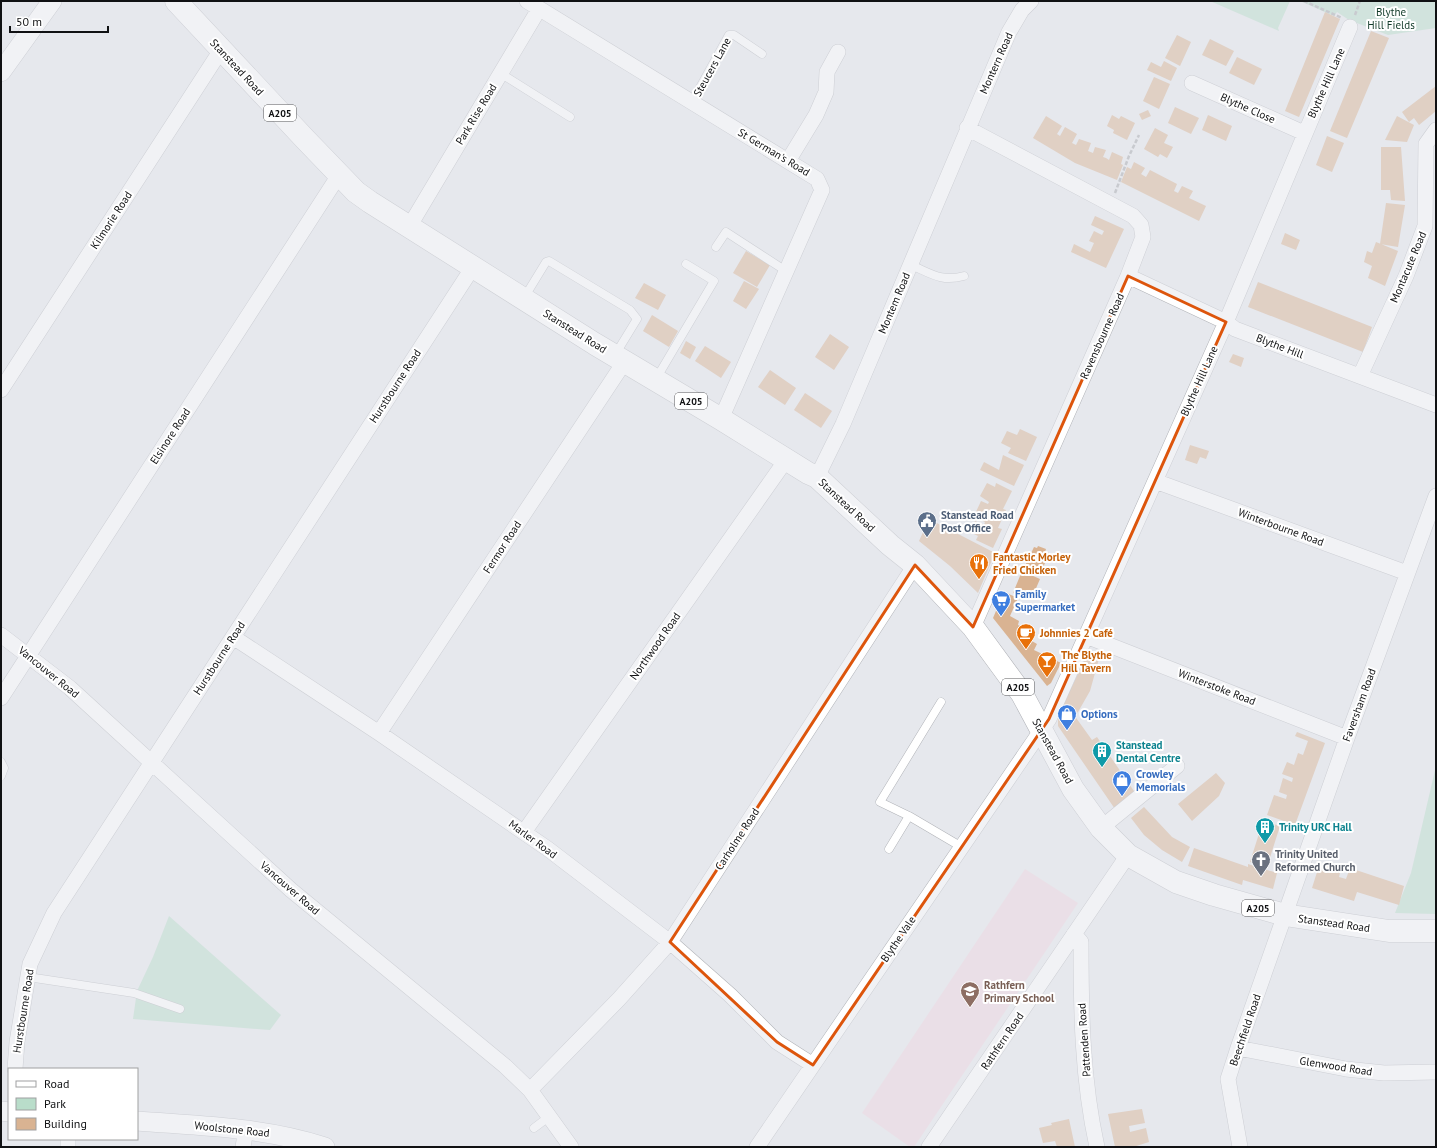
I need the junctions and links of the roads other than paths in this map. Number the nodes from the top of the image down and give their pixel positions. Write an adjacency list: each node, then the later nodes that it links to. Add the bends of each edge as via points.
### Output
1 (52, 1): 9 (street)
2 (176, 1): 6 (highway, Stanstead Road / A205)
3 (1031, 1): 14 (street, Montern Road, via 1022,10 1009,32)
4 (537, 4): 10 (street, Park Rise Road); 12 (street, St German's Road)
5 (1348, 23): 16 (street, Blythe Hill Lane)
6 (221, 50): 18 (highway, Stanstead Road / A205); 33 (street, Kilmorie Road)
7 (838, 52): 17 (street, via 827,72 826,92 816,115)
8 (762, 54): 12 (lane, Steucers Lane, via 732,34 729,35)
9 (1, 72)
10 (500, 73): 13 (lane); 19 (street, Park Rise Road)
11 (1192, 83): 16 (street, Blythe Close)
12 (692, 102): 17 (street, St German's Road)
13 (570, 117)
14 (967, 128): 23 (street, Montem Road); 27 (street, Ravensbourne Road, via 1133,216 1141,225 1143,236)
15 (1436, 130): 20 (street, Montacute Road, via 1426,144)
16 (1304, 133): 29 (street, Blythe Hill Lane)
17 (788, 161): 25 (street, St German's Road, via 817,178 822,190)
18 (339, 175): 19 (highway, Stanstead Road / A205, via 370,202); 46 (street, Elsinore Road)
19 (409, 227): 24 (highway, Stanstead Road / A205)
20 (1431, 229): 31 (street, Montacute Road, via 1406,276)
21 (716, 247): 25 (lane, via 726,232)
22 (686, 264): 32 (lane, via 714,281)
23 (911, 265): 26 (lane, via 951,280); 37 (street, Montem Road, via 843,424)
24 (473, 267): 28 (highway, Stanstead Road / A205); 45 (street, Hurstbourne Road)
25 (786, 271): 35 (street, St German's Road)
26 (964, 276)
27 (1128, 276): 29 (street, Blythe Hill); 42 (street, Ravensbourne Road)
28 (524, 299): 30 (highway, Stanstead Road / A205); 30 (lane, via 546,262 550,261 633,313 637,319 620,345)
29 (1226, 322): 31 (street, Blythe Hill, via 1236,329); 38 (street, Blythe Hill Lane)
30 (620, 358): 32 (highway, Stanstead Road / A205); 50 (street, Fermor Road)
31 (1360, 376): 34 (street, Blythe Hill)
32 (656, 380): 35 (highway, Stanstead Road / A205)
33 (1, 390)
34 (1436, 405)
35 (722, 419): 36 (highway, Stanstead Road / A205)
36 (786, 460): 37 (highway, Stanstead Road / A205); 58 (street, Northwood Road)
37 (817, 477): 40 (highway, Stanstead Road / A205)
38 (1155, 481): 41 (street, Winterbourne Road); 44 (street, Blythe Hill Lane)
39 (1436, 496): 41 (street, Faversham Road)
40 (915, 565): 42 (highway, Stanstead Road / A205); 65 (street, Carholme Road)
41 (1407, 573): 51 (street, Faversham Road)
42 (973, 627): 49 (highway, Stanstead Road / A205, via 1022,694)
43 (1, 635): 46 (street, Vancouver Road)
44 (1086, 636): 49 (street, Blythe Hill Lane); 51 (street, Winterstoke Road)
45 (233, 637): 50 (street, Marler Road); 53 (street, Hurstbourne Road)
46 (29, 654): 47 (street, Elsinore Road); 53 (street, Vancouver Road)
47 (1, 698)
48 (941, 702): 56 (lane, via 880,802)
49 (1041, 732): 57 (highway, Stanstead Road / A205, via 1073,789); 59 (street, Blythe Vale)
50 (379, 733): 58 (street, Marler Road)
51 (1347, 738): 62 (street, Faversham Road)
52 (1, 762): 55 (lane, via 4,768)
53 (152, 762): 66 (street, Hurstbourne Road, via 54,912 30,964); 72 (street, Vancouver Road, via 291,890 475,1041)
54 (1177, 766): 57 (street)
55 (1, 776)
56 (909, 816): 59 (lane); 60 (lane)
57 (1101, 828): 61 (highway, Stanstead Road / A205)
58 (524, 832): 65 (street, Marler Road)
59 (960, 846): 69 (street, Blythe Vale)
60 (889, 849)
61 (1128, 855): 62 (highway, Stanstead Road / A205, via 1176,882); 64 (street, Rathfern Road)
62 (1285, 915): 63 (highway, Stanstead Road / A205, via 1389,931); 68 (street, Beechfield Road)
63 (1436, 931)
64 (1074, 934): 80 (street, Rathfern Road); 81 (street, Pattenden Road, via 1081,942 1082,1046)
65 (670, 942): 69 (street, Marler Road, via 730,995 777,1042); 72 (street, Carholme Road, via 619,999)
66 (28, 977): 67 (lane, via 134,993); 70 (street, Hurstbourne Road)
67 (180, 1009)
68 (1238, 1048): 71 (street, Glenwood Road, via 1384,1074); 82 (street, Beechfield Road, via 1228,1079)
69 (813, 1065): 79 (street, Blythe Vale)
70 (15, 1068)
71 (1436, 1072)
72 (530, 1090): 73 (street, Vancouver Road)
73 (550, 1116): 75 (lane); 78 (street, Vancouver Road)
74 (138, 1121): 76 (street, Woolstone Road)
75 (534, 1128)
76 (245, 1138): 77 (street, Woolstone Road, via 296,1138)
77 (325, 1147)
78 (571, 1147)
79 (757, 1147)
80 (929, 1147)
81 (1097, 1147)
82 (1240, 1147)

